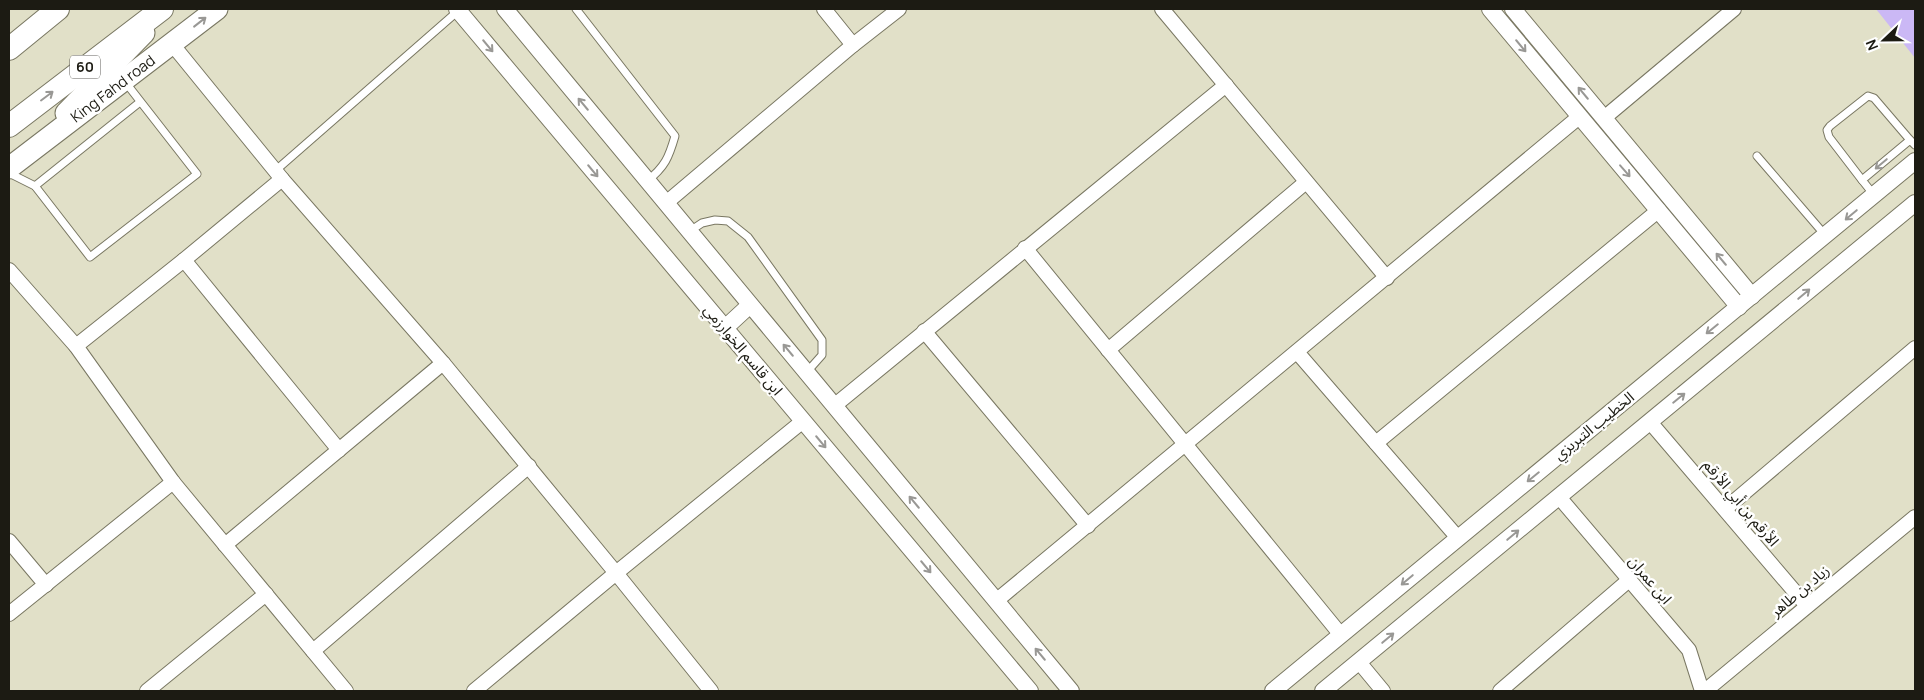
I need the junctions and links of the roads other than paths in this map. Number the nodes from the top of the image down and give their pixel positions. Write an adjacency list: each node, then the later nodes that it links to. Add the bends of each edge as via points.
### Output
1 (58, 9): 16 (highway)
2 (162, 9): 22 (highway, 60, one-way to 2)
3 (170, 9): 26 (main road)
4 (217, 9): 14 (main road, King Fahd road, one-way to 4)
5 (504, 9): 28 (street, one-way to 5)
6 (576, 9): 28 (lane, via 675,136 669,157)
7 (824, 9): 15 (street)
8 (899, 9): 15 (street)
9 (1162, 9): 18 (street)
10 (1490, 9): 20 (street, one-way to 20)
11 (1734, 9): 21 (street)
12 (458, 10): 27 (lane); 44 (street, ابن قاسم الخوارزمي, one-way to 44)
13 (1518, 11): 21 (street, one-way to 13)
14 (172, 44): 17 (main road, King Fahd road); 27 (street)
15 (853, 45): 33 (street)
16 (9, 47)
17 (124, 81): 19 (lane); 26 (main road, King Fahd road)
18 (1226, 85): 30 (street); 38 (street)
19 (140, 102): 31 (lane); 31 (lane, via 196,174 90,257)
20 (1579, 117): 35 (street, one-way to 35); 41 (street)
21 (1604, 118): 42 (street, one-way to 21)
22 (9, 126)
23 (1913, 142): 29 (lane, one-way to 29); 29 (lane, via 1874,98 1868,96 1827,130)
24 (1757, 156): 37 (lane)
25 (1915, 161): 32 (street, الخطيب التبريزي)
26 (13, 167): 31 (lane)
27 (279, 175): 39 (street); 50 (street)
28 (647, 180): 33 (street)
29 (1862, 180): 32 (lane)
30 (1306, 182): 41 (street); 48 (street)
31 (35, 186)
32 (1874, 195): 37 (street, الخطيب التبريزي, one-way to 37)
33 (666, 203): 36 (street)
34 (1915, 203): 54 (street, one-way to 34)
35 (1659, 210): 42 (street); 55 (street)
36 (689, 232): 43 (street); 51 (lane, via 702,223 728,221 748,237 822,340 822,355)
37 (1826, 235): 42 (street, الخطيب التبريزي)
38 (1025, 248): 45 (street); 48 (street)
39 (184, 260): 46 (street); 57 (street)
40 (9, 270): 46 (street)
41 (1386, 278): 49 (street)
42 (1746, 301): 64 (street, الخطيب التبريزي, one-way to 64)
43 (750, 305): 44 (street); 51 (street, one-way to 43)
44 (725, 328): 53 (street, ابن قاسم الخوارزمي)
45 (924, 332): 52 (street); 63 (street)
46 (76, 346): 59 (street)
47 (1915, 348): 61 (street)
48 (1108, 350): 56 (street)
49 (1297, 352): 55 (street); 56 (street)
50 (443, 363): 57 (street); 58 (street)
51 (806, 373): 52 (street)
52 (834, 406): 71 (street, one-way to 52)
53 (803, 421): 67 (street); 81 (street, ابن قاسم الخوارزمي, one-way to 81)
54 (1650, 422): 60 (street); 61 (street, الأرقم بن أبي الأرقم)
55 (1376, 443): 64 (street)
56 (1185, 445): 63 (street); 74 (street)
57 (339, 450): 66 (street)
58 (529, 466): 67 (street); 75 (street)
59 (174, 482): 66 (street); 69 (street)
60 (1559, 497): 68 (street, ابن عمران); 76 (street, one-way to 60)
61 (1725, 509): 72 (street, الأرقم بن أبي الأرقم)
62 (1915, 516): 72 (street, زياد بن طاهر)
63 (1088, 526): 71 (street)
64 (1458, 538): 74 (street, الخطيب التبريزي, one-way to 74)
65 (9, 541): 69 (street)
66 (225, 544): 70 (street)
67 (616, 573): 79 (street); 80 (street)
68 (1629, 580): 86 (street); 87 (street, ابن عمران, via 1689,650)
69 (46, 585): 73 (street)
70 (266, 594): 75 (street); 77 (street)
71 (996, 601): 82 (street, one-way to 71)
72 (1807, 606): 87 (street, زياد بن طاهر)
73 (9, 614)
74 (1341, 635): 83 (street, الخطيب التبريزي)
75 (313, 651): 78 (street)
76 (1359, 662): 84 (street); 85 (street)
77 (157, 688)
78 (346, 691)
79 (474, 691)
80 (711, 691)
81 (1030, 691)
82 (1071, 691)
83 (1273, 691)
84 (1323, 691)
85 (1383, 691)
86 (1500, 691)
87 (1704, 691)

